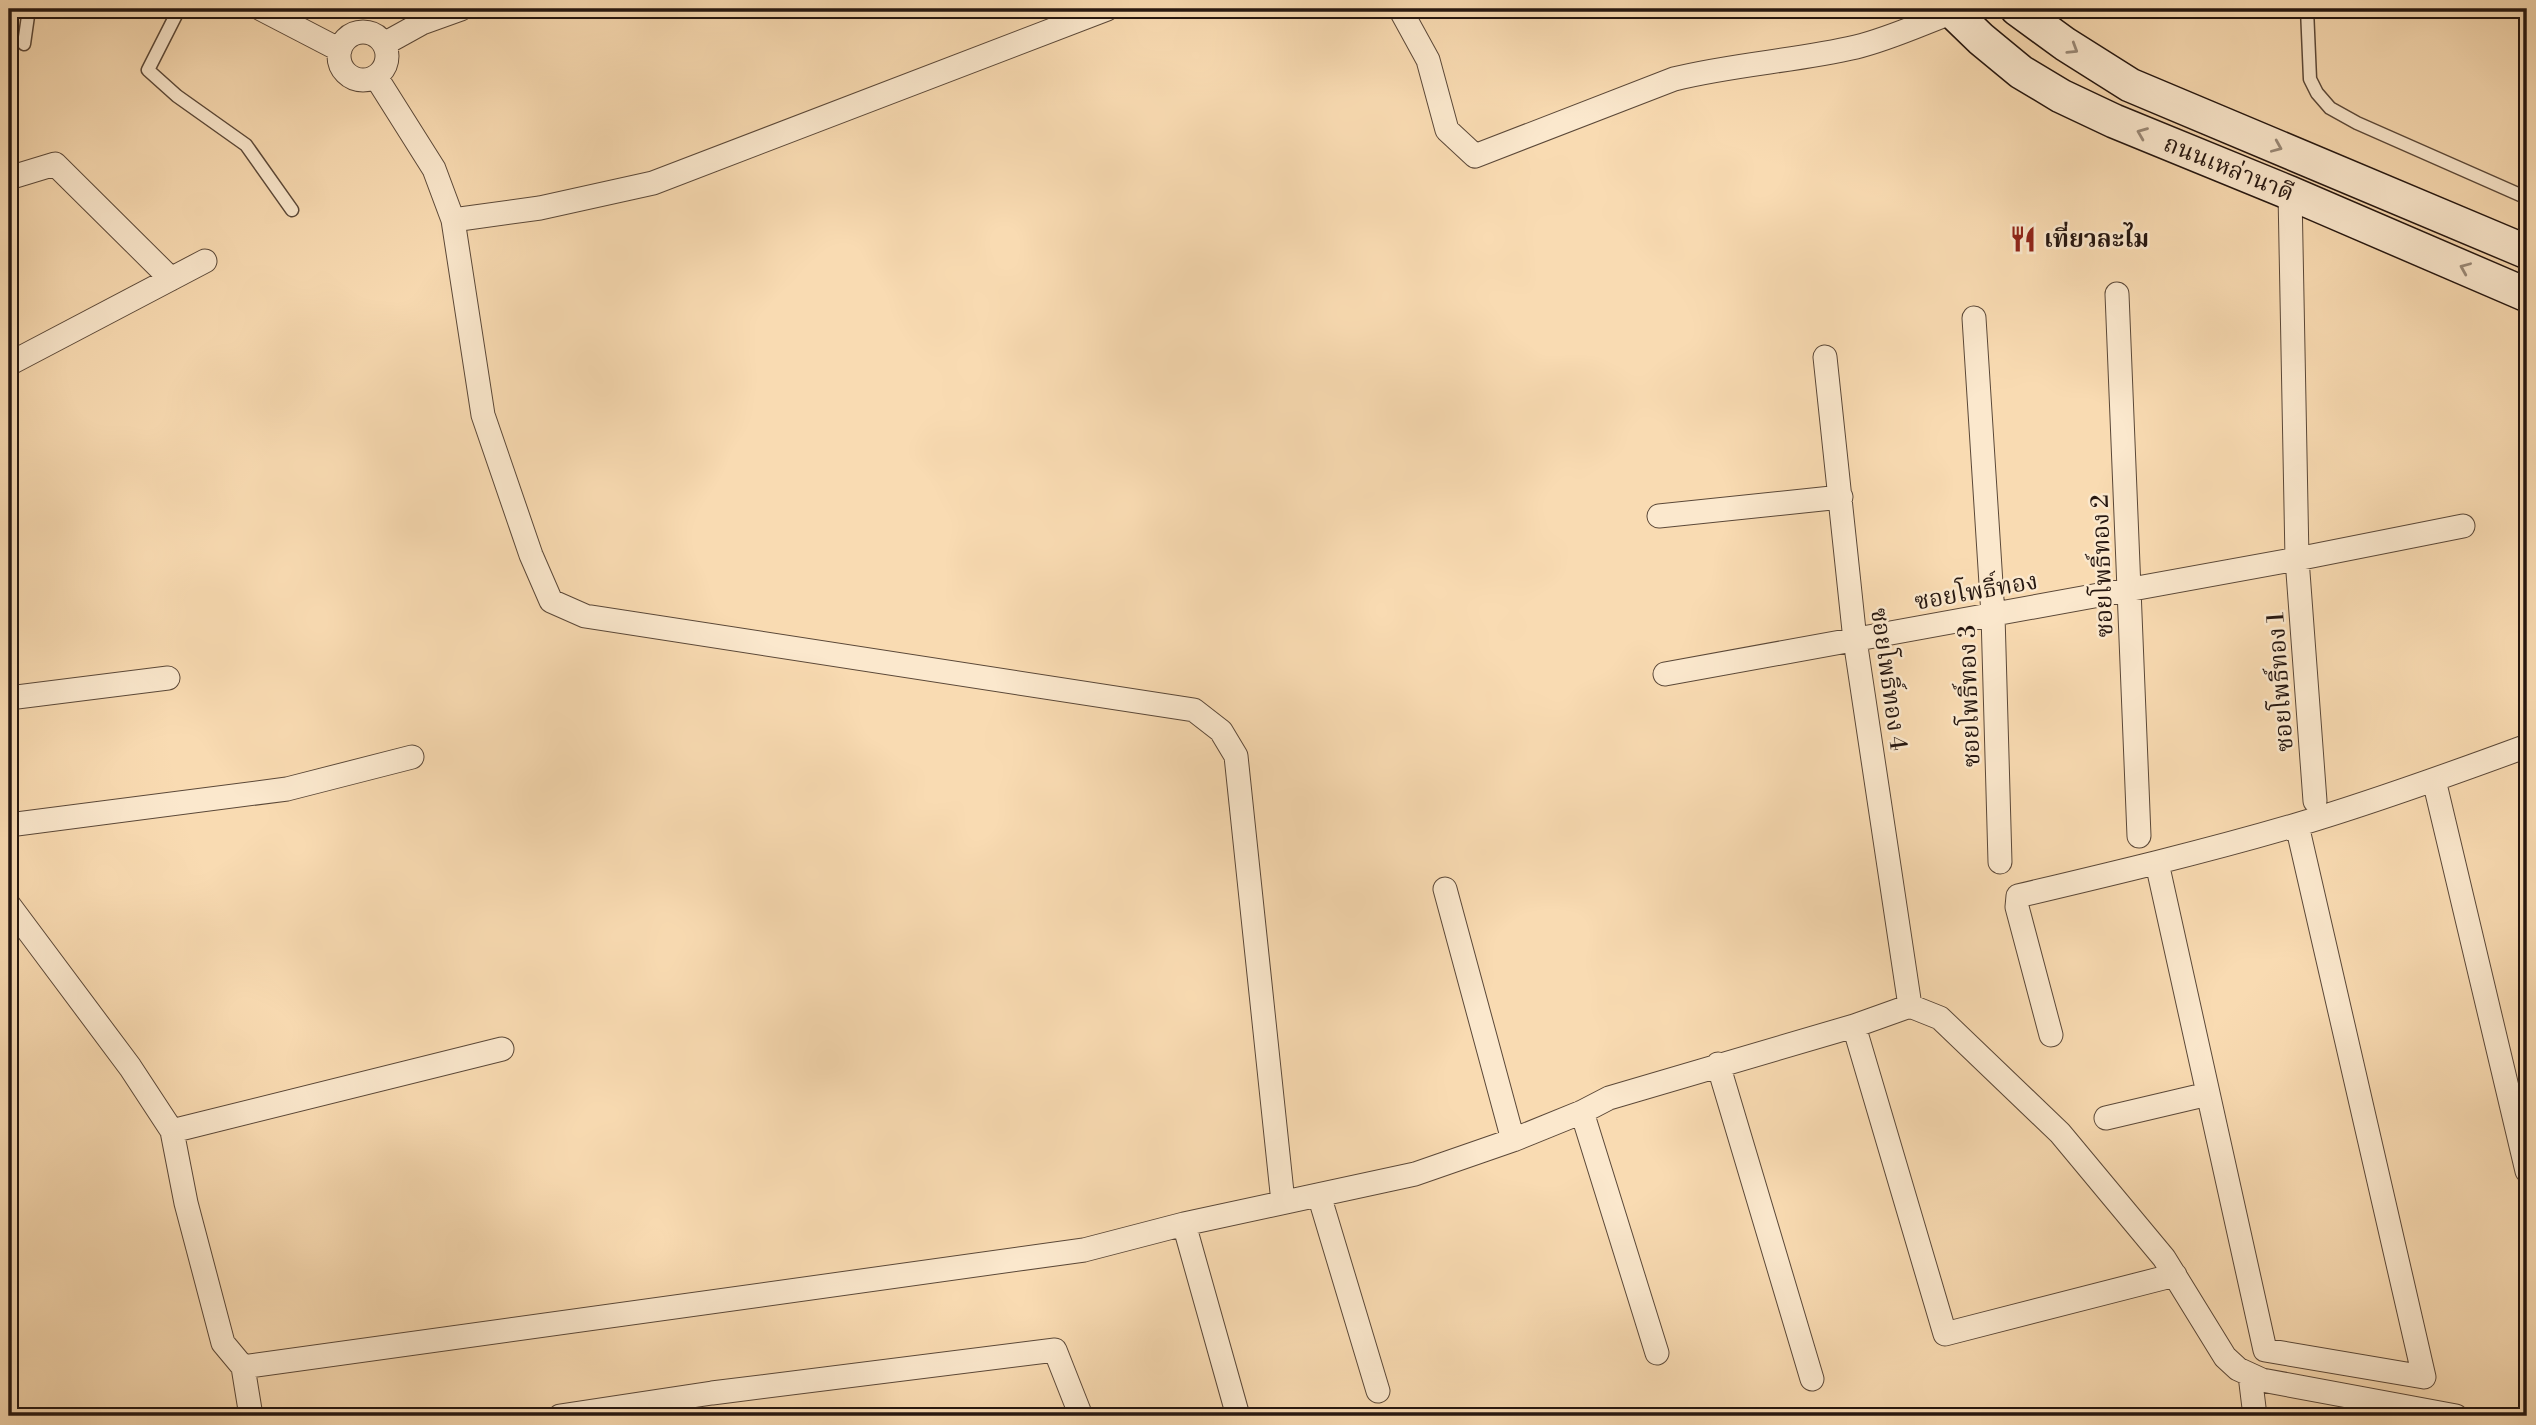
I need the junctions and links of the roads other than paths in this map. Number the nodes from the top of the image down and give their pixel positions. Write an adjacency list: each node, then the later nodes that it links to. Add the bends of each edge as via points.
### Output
1 (29, 9): 10 (lane)
2 (179, 9): 17 (lane, via 148,70 246,145)
3 (261, 9): 12 (street)
4 (461, 9): 11 (street)
5 (1107, 9): 18 (street, via 653,183 540,208)
6 (1400, 9): 9 (street, via 1428,60 1447,131 1475,156 1674,79 1860,46)
7 (2017, 9): 19 (main road, ถนนเหล่านาดี, one-way to 19, via 2130,85)
8 (2307, 9): 16 (lane, via 2310,79 2329,108)
9 (1952, 10): 15 (main road, ถนนเหล่านาดี, one-way to 9, via 2061,96 2021,72)
10 (24, 44)
11 (384, 44): 12 (street, via 374,34 360,32 347,38); 13 (street, via 387,59)
12 (340, 50): 13 (street, via 341,64 349,76 363,81)
13 (376, 76): 18 (street, via 434,169)
14 (9, 178): 21 (street, via 55,164)
15 (2290, 193): 23 (main road, ถนนเหล่านาดี, one-way to 15); 30 (street)
16 (2527, 198)
17 (292, 210)
18 (453, 220): 60 (street, via 483,415 551,601 585,616 1194,709 1221,731 1236,756)
19 (2527, 252)
20 (205, 261): 21 (street)
21 (171, 279): 26 (street)
22 (2116, 294): 31 (street, ซอยโพธิ์ทอง 2)
23 (2527, 295)
24 (1974, 318): 32 (street, ซอยโพธิ์ทอง 3)
25 (1825, 357): 27 (street, ซอยโพธิ์ทอง 4)
26 (9, 364)
27 (1841, 497): 28 (street); 33 (street, ซอยโพธิ์ทอง 4)
28 (1659, 516)
29 (2463, 526): 30 (street, ซอยโพธิ์ทอง)
30 (2297, 559): 31 (street, ซอยโพธิ์ทอง); 40 (street, ซอยโพธิ์ทอง 1)
31 (2130, 590): 32 (street, ซอยโพธิ์ทอง); 43 (street, ซอยโพธิ์ทอง 2)
32 (1993, 615): 33 (street, ซอยโพธิ์ทอง); 44 (street, ซอยโพธิ์ทอง 3)
33 (1855, 640): 34 (street, ซอยโพธิ์ทอง); 48 (street, ซอยโพธิ์ทอง 4)
34 (1665, 674)
35 (168, 678): 36 (street)
36 (9, 698)
37 (2527, 746): 39 (street)
38 (412, 757): 41 (street, via 288,789)
39 (2434, 780): 42 (street); 58 (street)
40 (2315, 802)
41 (9, 825)
42 (2297, 825): 45 (street); 53 (street, via 2424,1377 2265,1350)
43 (2139, 836)
44 (2000, 862)
45 (2157, 863): 50 (street, via 2018,896 2017,907); 53 (street)
46 (1444, 889): 57 (street)
47 (9, 905): 56 (street)
48 (1910, 1006): 49 (street); 62 (street, via 1940,1018 2060,1133)
49 (1854, 1026): 52 (street); 62 (street, via 1945,1334)
50 (2051, 1035)
51 (502, 1049): 56 (street)
52 (1718, 1065): 54 (street, via 1609,1098); 66 (street)
53 (2208, 1094): 55 (street)
54 (1582, 1112): 57 (street); 63 (street)
55 (2106, 1118)
56 (172, 1131): 64 (street, via 223,1343)
57 (1513, 1140): 59 (street, via 1415,1174)
58 (2527, 1171)
59 (1319, 1195): 60 (street); 67 (street)
60 (1283, 1202): 61 (street)
61 (1184, 1224): 64 (street, via 1084,1250); 71 (street)
62 (2175, 1275): 65 (street, via 2225,1357)
63 (1657, 1353)
64 (243, 1367): 68 (street)
65 (2250, 1375): 72 (street); 73 (street)
66 (1812, 1379)
67 (1378, 1391)
68 (251, 1416)
69 (560, 1416): 70 (street, via 1055,1350)
70 (1081, 1416)
71 (1238, 1416)
72 (2255, 1416)
73 (2456, 1416)

